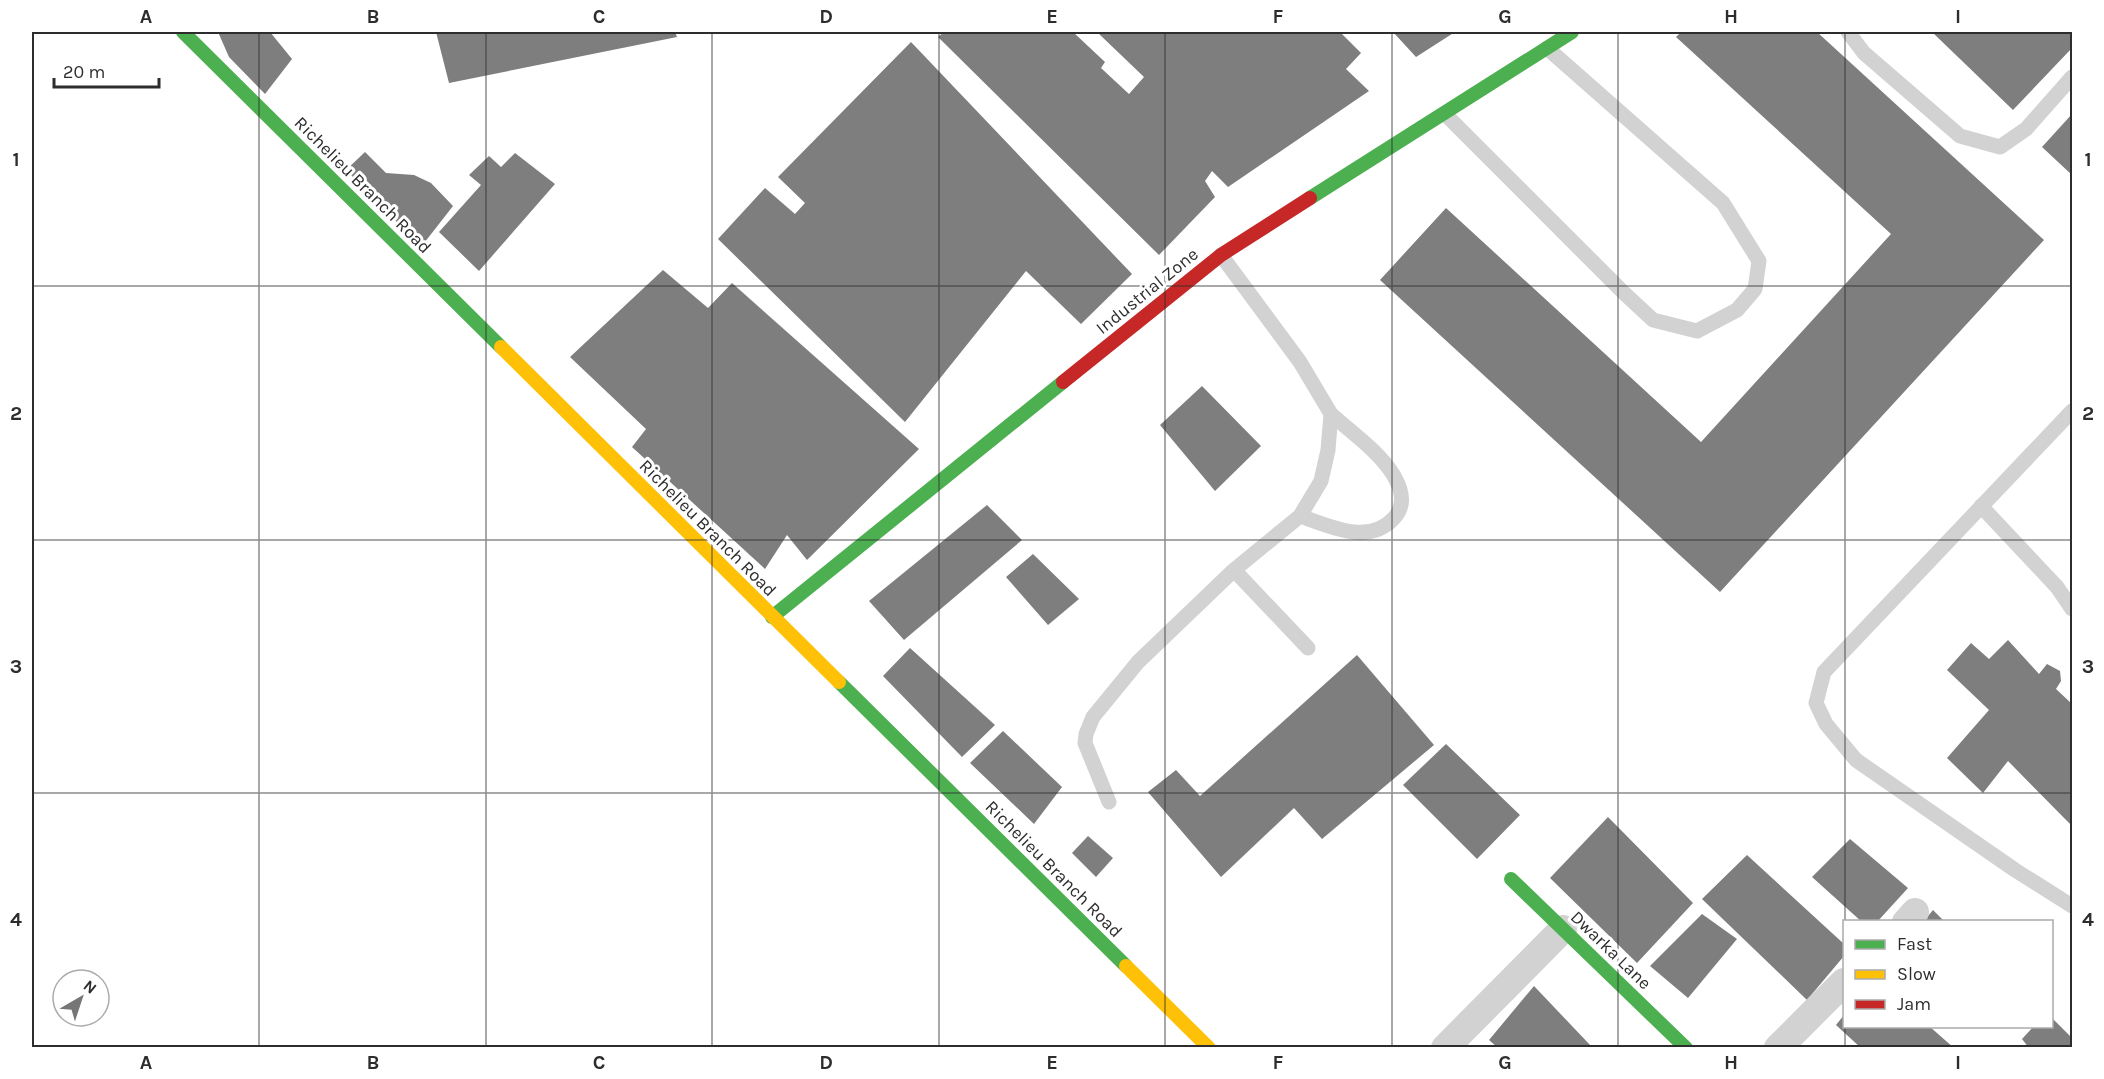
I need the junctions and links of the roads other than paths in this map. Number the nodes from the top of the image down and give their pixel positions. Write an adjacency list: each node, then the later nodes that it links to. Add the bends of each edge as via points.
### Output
1 (183, 32): 14 (main road, Richelieu Branch Road)
2 (1572, 32): 4 (main road, Industrial Zone)
3 (1848, 32): 5 (lane, via 1864,53 1960,136 2000,147 2026,129)
4 (1547, 48): 6 (main road, Industrial Zone); 6 (lane, via 1723,204 1759,261 1755,289 1737,310 1697,331 1653,320)
5 (2073, 77)
6 (1445, 114): 7 (main road, Industrial Zone)
7 (1221, 255): 9 (lane, via 1300,362); 14 (main road, Industrial Zone)
8 (2073, 411): 10 (lane)
9 (1331, 414): 11 (lane, via 1321,481); 11 (lane, via 1393,474 1402,493 1400,512 1386,527 1369,532 1345,531)
10 (1981, 506): 13 (lane); 18 (lane, via 1824,672 1816,703 1826,724 1856,760)
11 (1300, 516): 12 (lane)
12 (1234, 570): 15 (lane); 16 (lane, via 1138,662 1093,717 1085,743)
13 (2073, 609)
14 (772, 617): 21 (main road, Richelieu Branch Road)
15 (1308, 648)
16 (1109, 802)
17 (1511, 879): 19 (main road, Dwarka Lane)
18 (2073, 906)
19 (1563, 929): 22 (street); 23 (main road, Dwarka Lane)
20 (1843, 984): 24 (street)
21 (1209, 1047)
22 (1445, 1047)
23 (1686, 1047)
24 (1778, 1047)

